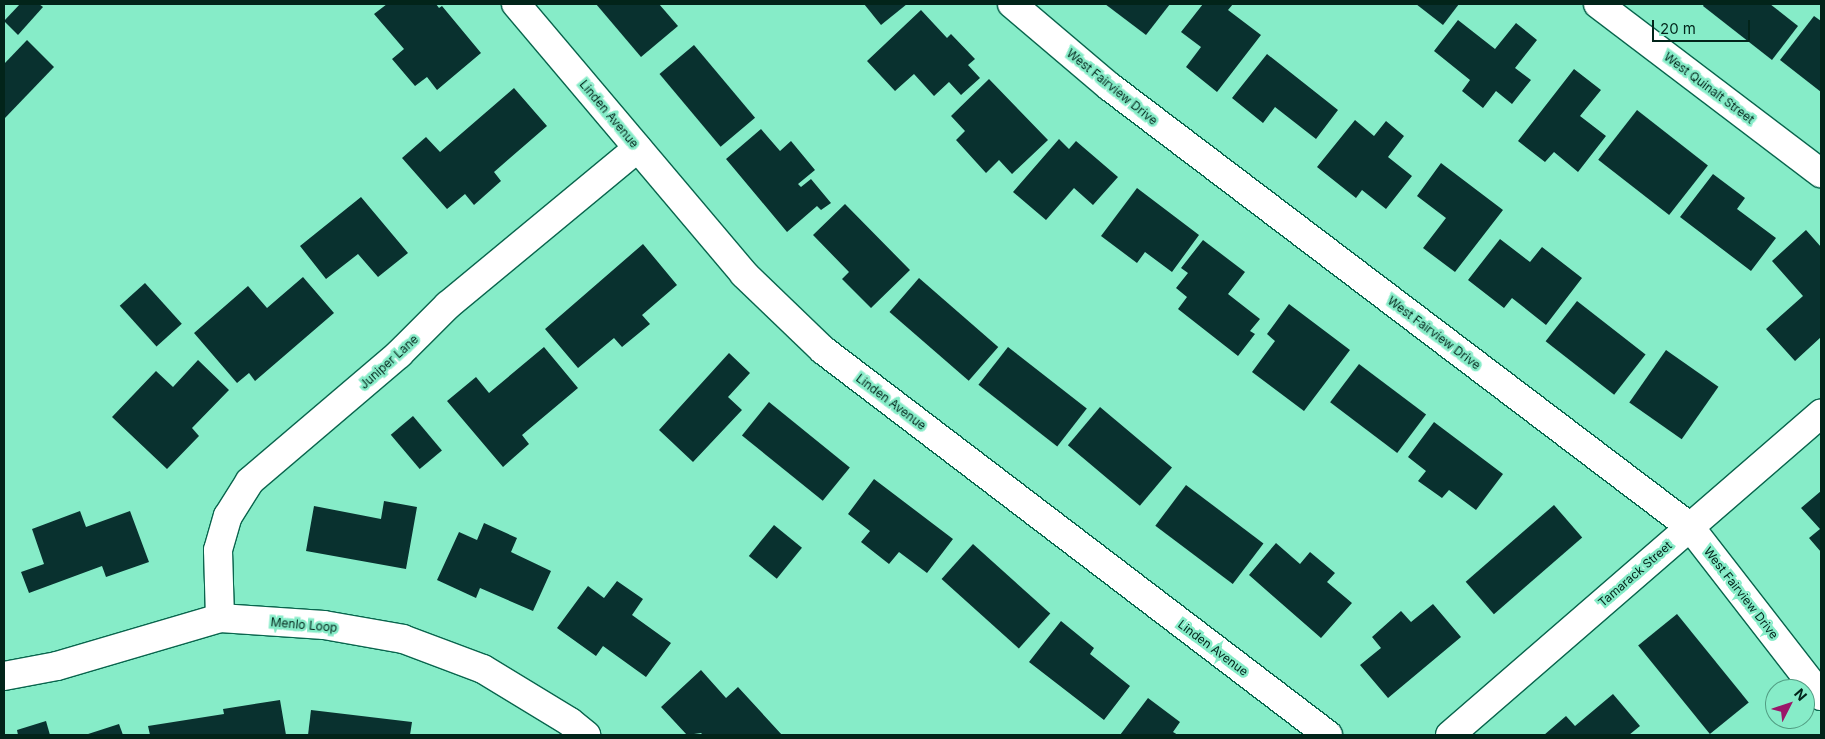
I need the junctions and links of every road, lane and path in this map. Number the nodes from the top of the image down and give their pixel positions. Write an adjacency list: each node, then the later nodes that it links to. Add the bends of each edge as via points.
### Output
1 (516, 4): 4 (street, Linden Avenue)
2 (1012, 4): 7 (street, West Fairview Drive, via 1110,87)
3 (1598, 4): 5 (street, West Quinalt Street)
4 (638, 148): 8 (street, Juniper Lane, via 448,305 399,354 250,482 228,516 218,550); 12 (street, Linden Avenue, via 744,274 823,350)
5 (1821, 172)
6 (1821, 414): 7 (street, Tamarack Street)
7 (1690, 527): 10 (street, West Fairview Drive); 13 (street, Tamarack Street)
8 (220, 618): 9 (street, Menlo Loop, via 56,666); 11 (street, Menlo Loop, via 324,625 403,639 482,669)
9 (4, 676)
10 (1821, 696)
11 (586, 735)
12 (1328, 735)
13 (1450, 735)

